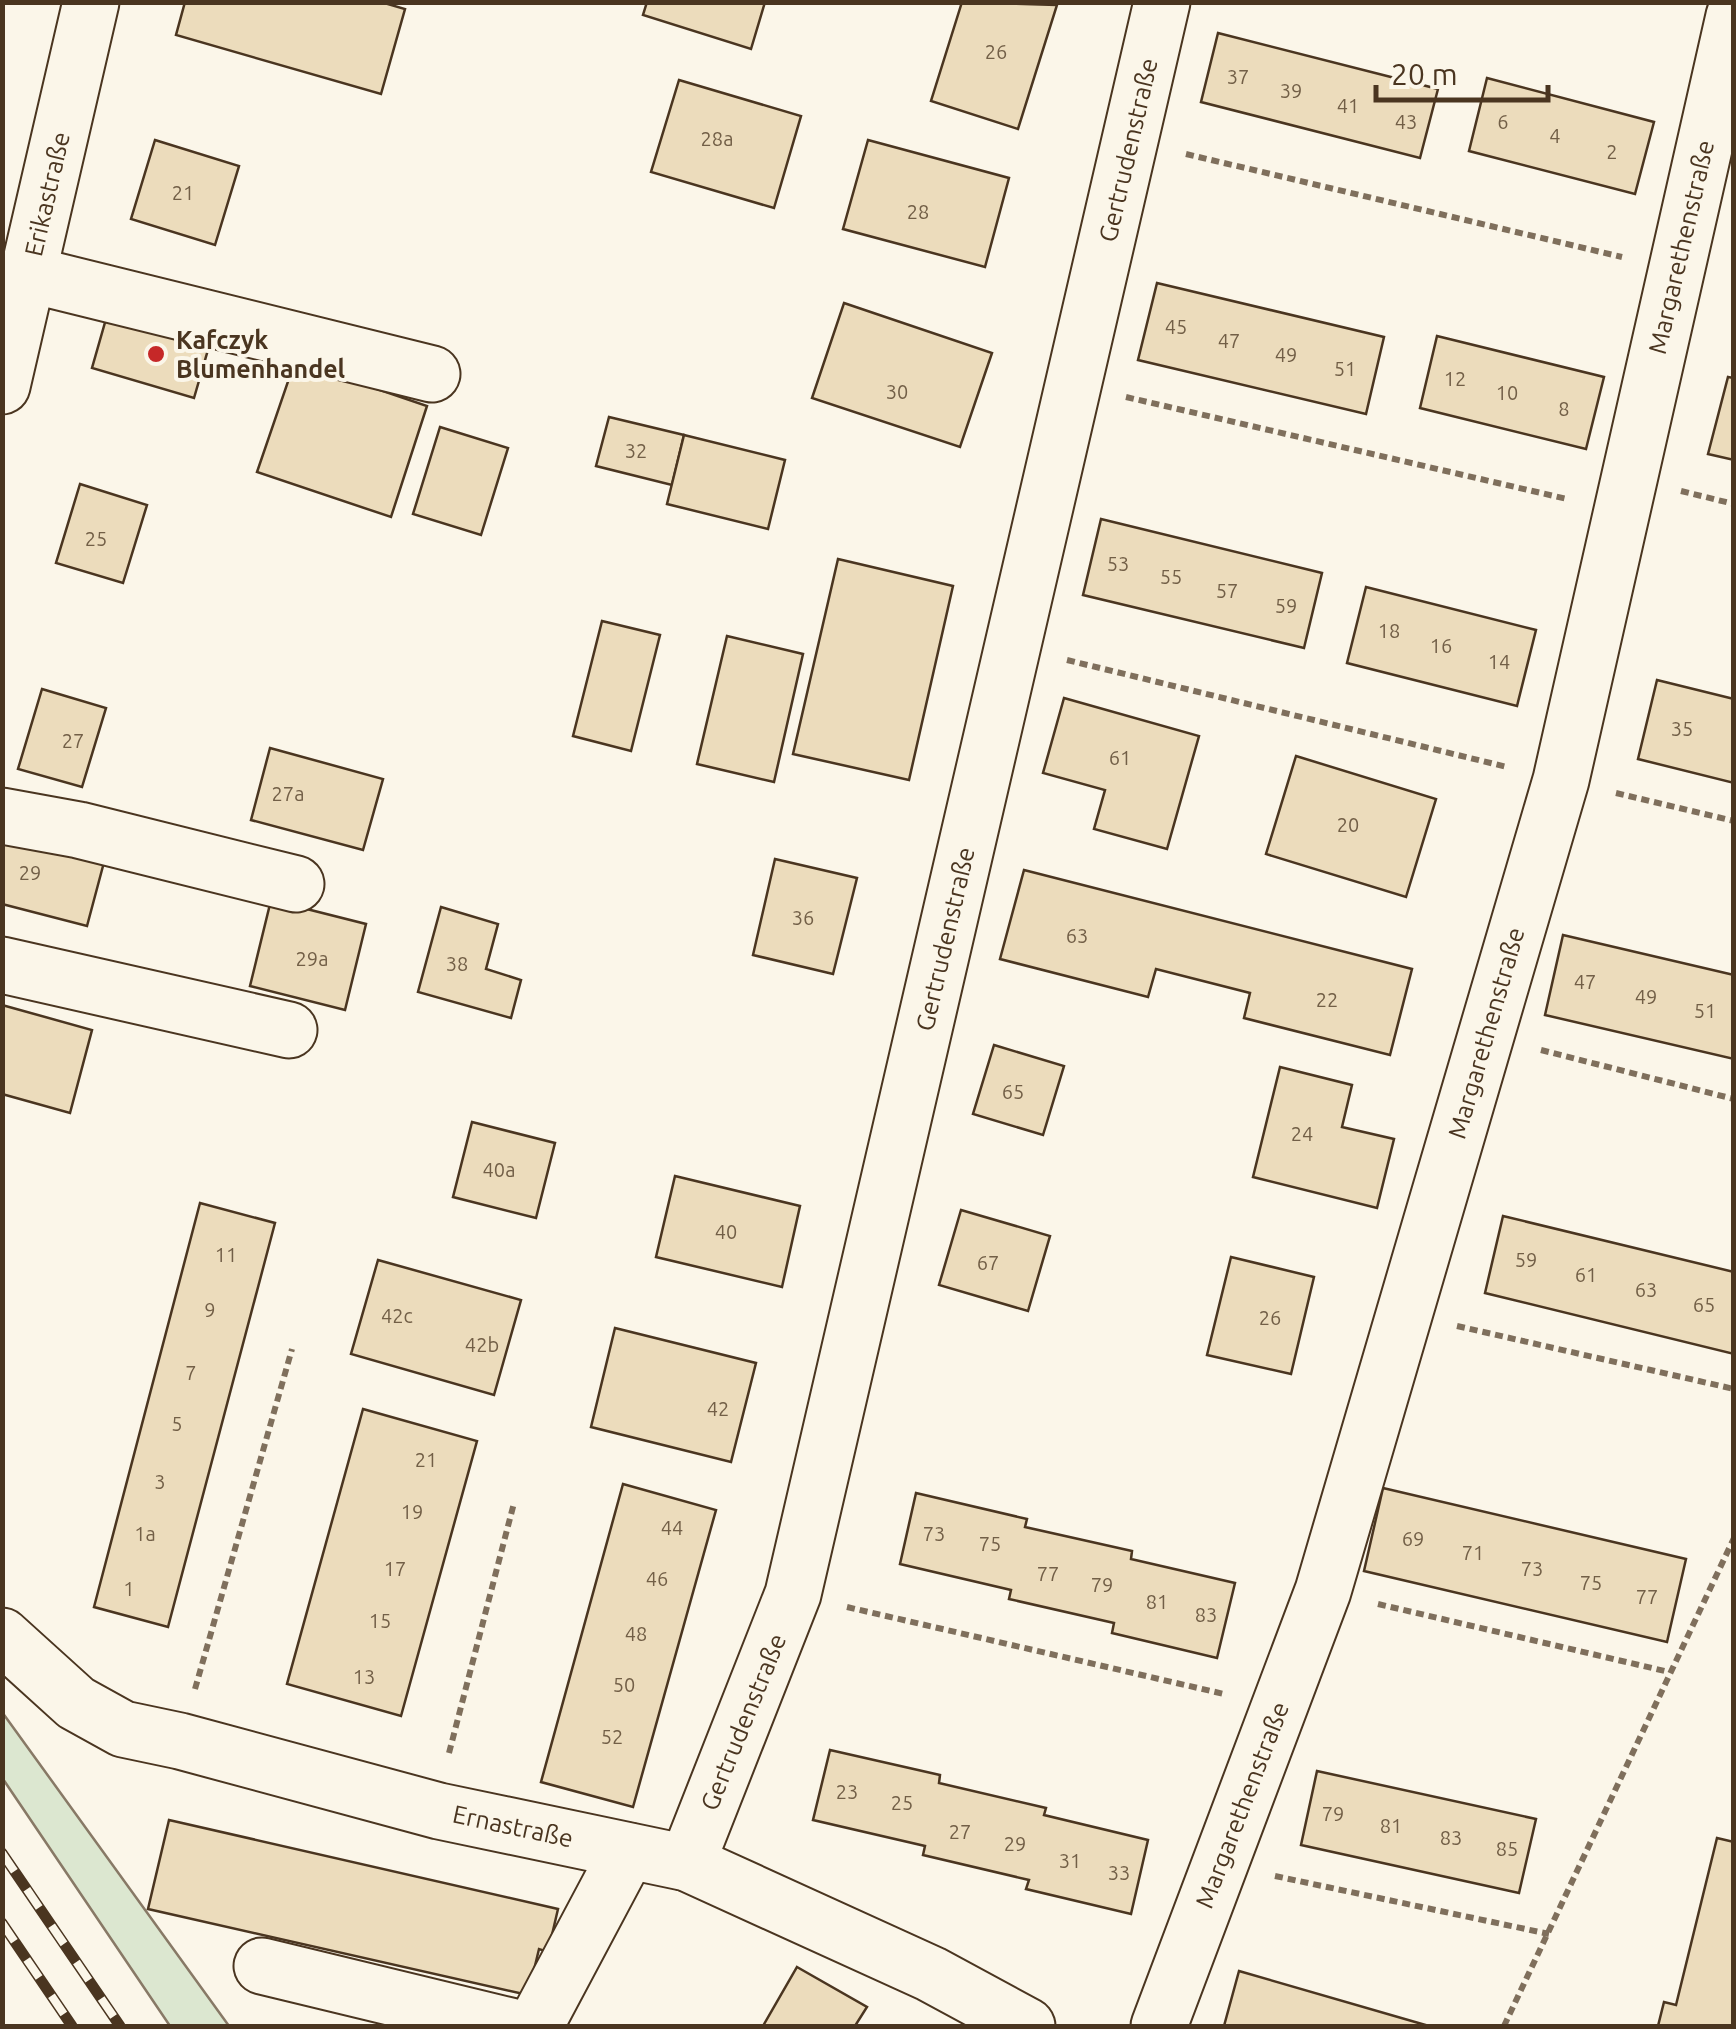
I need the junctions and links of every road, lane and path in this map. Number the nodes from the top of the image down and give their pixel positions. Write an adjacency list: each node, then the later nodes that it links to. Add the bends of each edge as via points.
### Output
1 (91, 2): 6 (street, Erikastraße)
2 (1162, 2): 4 (street, Gertrudenstraße)
3 (1734, 16): 5 (street, Margarethenstraße)
4 (1130, 140): 5 (path); 8 (street, Gertrudenstraße)
5 (1676, 270): 10 (street, Margarethenstraße)
6 (28, 274): 7 (street); 9 (street, Erikastraße)
7 (432, 374)
8 (1074, 385): 10 (path); 11 (street, Gertrudenstraße)
9 (2, 386)
10 (1622, 512): 12 (street, Margarethenstraße)
11 (1012, 647): 12 (path); 26 (street, Gertrudenstraße)
12 (1560, 780): 14 (path); 18 (street, Margarethenstraße)
13 (2, 816): 15 (street)
14 (1734, 821)
15 (296, 884)
16 (2, 965): 17 (street)
17 (289, 1030)
18 (1485, 1036): 19 (path); 20 (street, Margarethenstraße)
19 (1734, 1099)
20 (1403, 1314): 22 (path); 25 (street, Margarethenstraße)
21 (292, 1348): 30 (path)
22 (1734, 1389)
23 (514, 1503): 31 (path)
24 (1734, 1538): 28 (path)
25 (1322, 1591): 28 (path); 29 (street, Margarethenstraße)
26 (793, 1594): 29 (path); 33 (street, Gertrudenstraße)
27 (2, 1636): 30 (street, Ernastraße, via 76,1703 123,1729)
28 (1669, 1672): 35 (path)
29 (1279, 1707): 34 (street, Margarethenstraße)
30 (180, 1740): 31 (street, Ernastraße)
31 (439, 1811): 32 (street, Ernastraße)
32 (628, 1851): 33 (street, Ernastraße); 38 (street)
33 (687, 1863): 39 (street, Ernastraße, via 931,1974)
34 (1220, 1864): 35 (path); 40 (street, Margarethenstraße)
35 (1548, 1934): 41 (path)
36 (262, 1966): 37 (street)
37 (510, 2026)
38 (535, 2026)
39 (1026, 2026)
40 (1159, 2026)
41 (1504, 2026)

